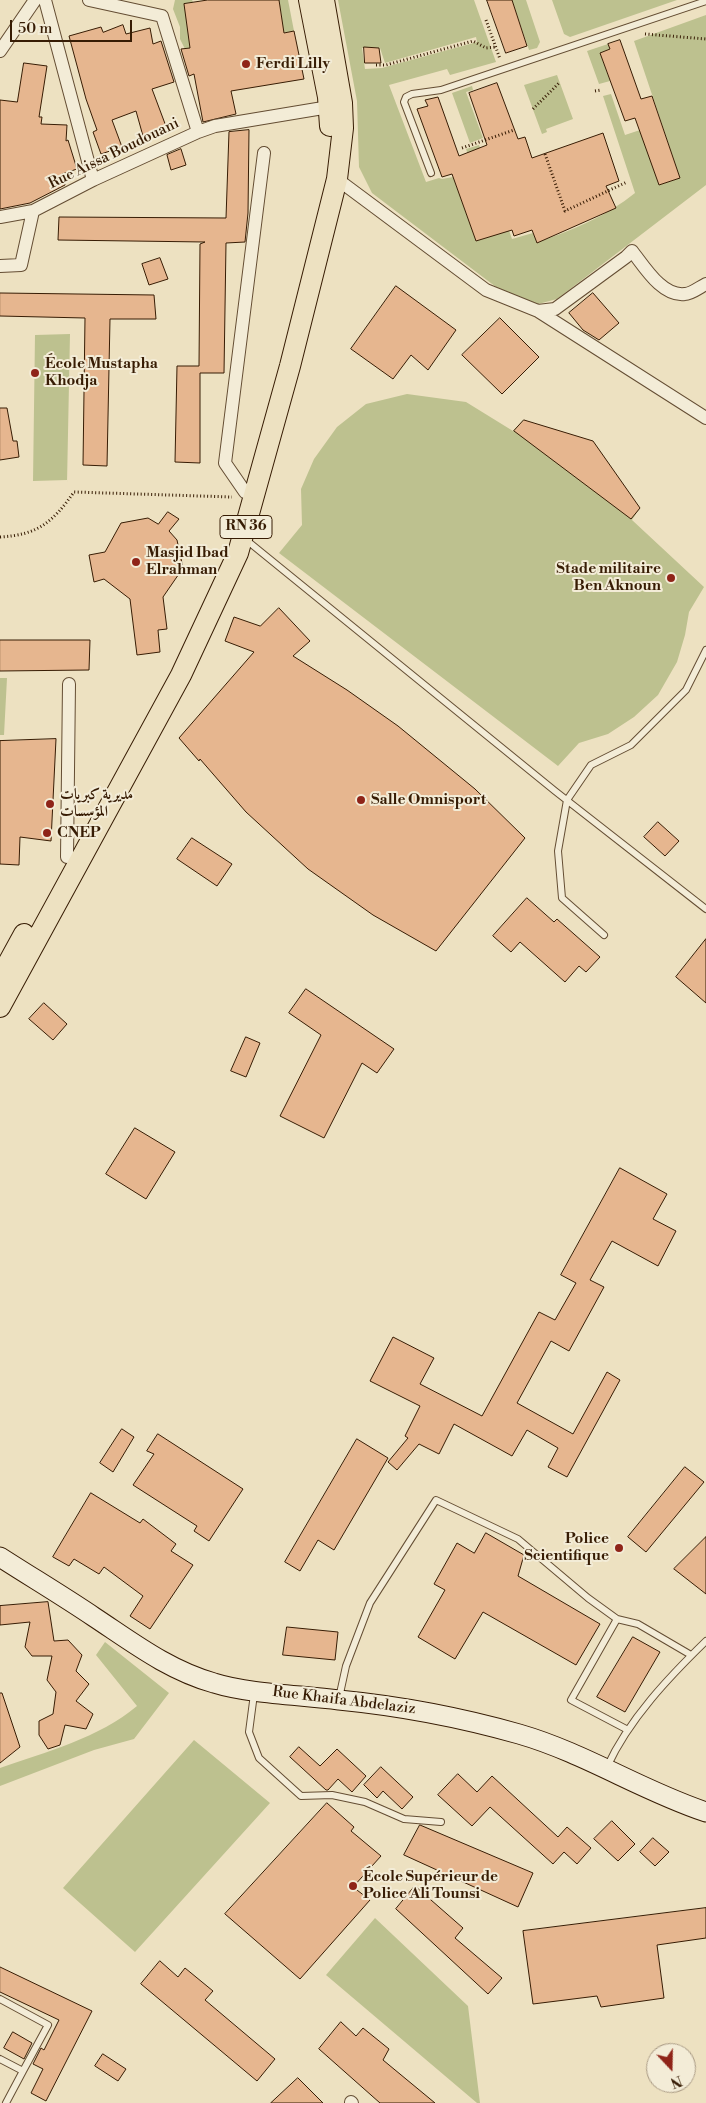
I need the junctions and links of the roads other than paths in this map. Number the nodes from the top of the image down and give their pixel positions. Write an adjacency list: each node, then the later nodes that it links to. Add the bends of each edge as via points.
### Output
1 (35, 0): 7 (street)
2 (45, 0): 13 (street)
3 (89, 0): 9 (street, Rue Aissa Boudouani, via 162,16)
4 (309, 0): 8 (main road, RN 36)
5 (324, 0): 12 (main road, RN 36, via 342,103 343,128)
6 (706, 1): 11 (lane, via 441,90 406,97 404,102)
7 (0, 51)
8 (329, 106): 9 (street, via 215,126); 20 (main road, RN 36, via 329,156 319,215)
9 (198, 132): 13 (street, Rue Aissa Boudouani)
10 (264, 153): 20 (street, via 225,463)
11 (431, 173)
12 (337, 179): 18 (street, via 486,290); 21 (main road, RN 36)
13 (93, 180): 14 (street, Rue Aissa Boudouani)
14 (33, 211): 15 (street, Rue Aissa Boudouani); 16 (street, via 21,266)
15 (0, 217)
16 (0, 266)
17 (706, 284): 18 (street, via 686,294 674,294 660,285 632,251 555,309)
18 (538, 312): 19 (street)
19 (706, 418)
20 (244, 495): 25 (main road, RN 36, via 226,550 190,630)
21 (243, 538): 24 (lane); 29 (main road, RN 36, via 220,595 181,674)
22 (706, 650): 24 (lane, via 686,690 632,746 591,765)
23 (70, 684): 25 (street)
24 (567, 800): 26 (lane); 27 (lane, via 558,851 562,898)
25 (67, 857): 28 (main road, RN 36)
26 (706, 909)
27 (604, 935)
28 (0, 978)
29 (0, 1007)
30 (0, 1557): 34 (street, Rue Khaifa Abdelaziz, via 166,1664 215,1684)
31 (617, 1619): 33 (lane, via 638,1624); 35 (lane, via 518,1539 436,1500 370,1603 346,1666); 36 (lane, via 571,1700)
32 (706, 1641): 33 (lane)
33 (691, 1655): 36 (lane)
34 (254, 1690): 35 (street, Rue Khaifa Abdelaziz); 39 (lane, via 249,1732 259,1758 301,1796 332,1795 365,1802 404,1818)
35 (339, 1700): 37 (street, Rue Khaifa Abdelaziz, via 437,1713 489,1726 542,1741)
36 (628, 1730): 37 (lane)
37 (606, 1768): 38 (street, Rue Khaifa Abdelaziz)
38 (706, 1812)
39 (441, 1822)
40 (0, 1999): 42 (lane, via 48,2026)
41 (0, 2059): 42 (lane)
42 (23, 2070): 43 (lane)
43 (6, 2103)

